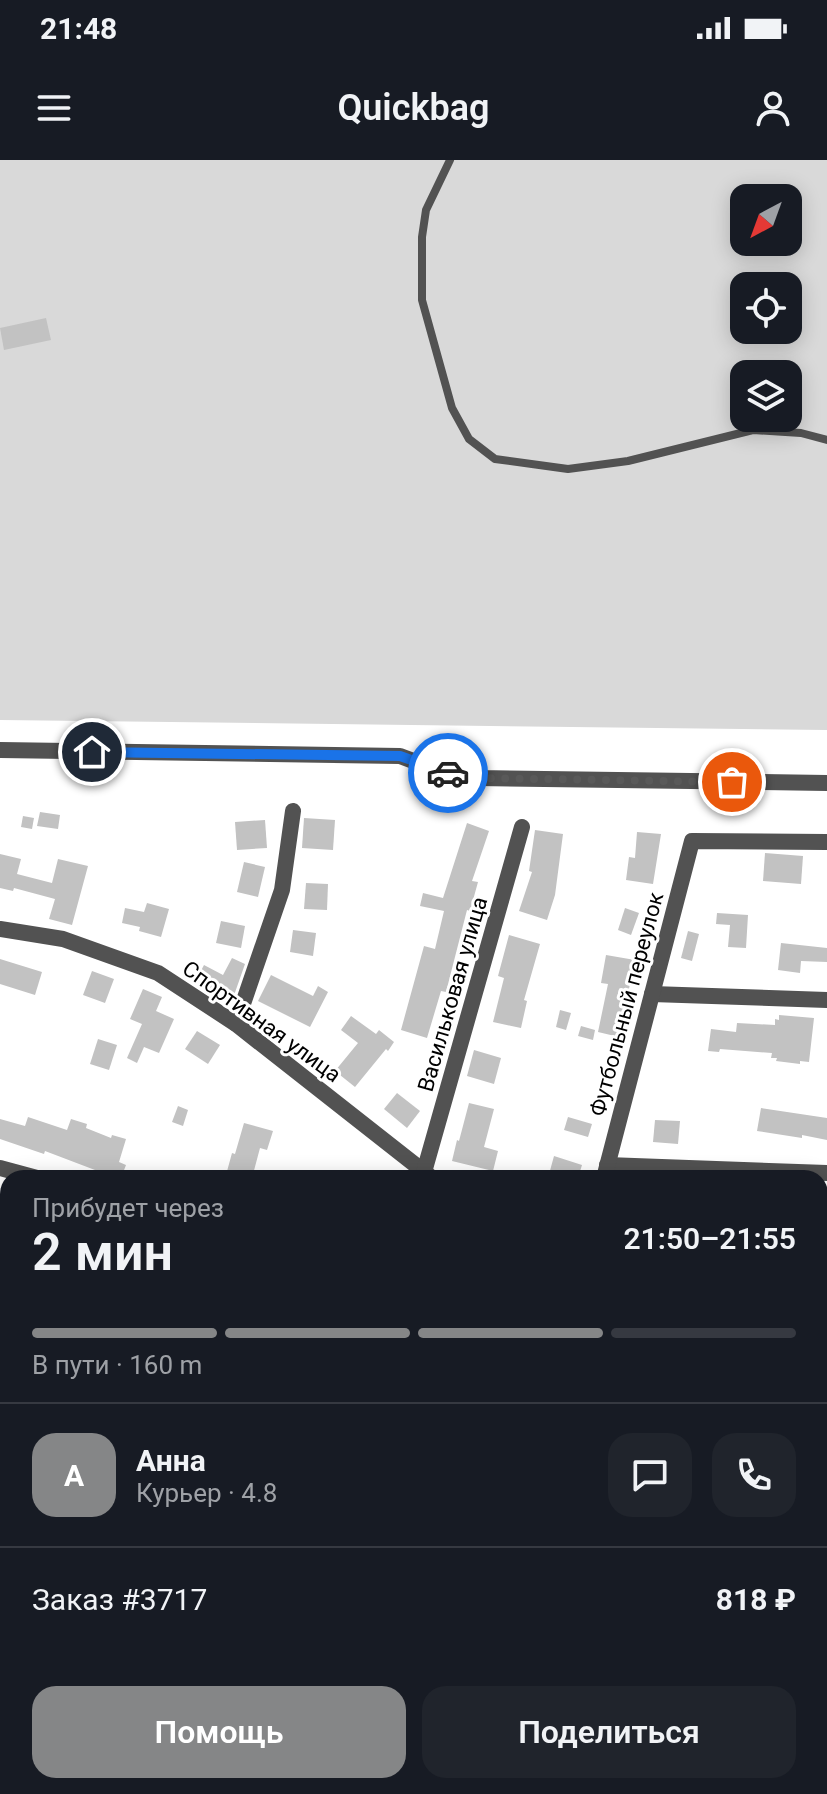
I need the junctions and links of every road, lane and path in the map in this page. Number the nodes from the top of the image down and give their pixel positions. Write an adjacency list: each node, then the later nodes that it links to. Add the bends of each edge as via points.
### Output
1 (450, 160): 2 (lane, via 426,210 422,300 452,408 469,439 495,459 568,469 628,461 753,430)
2 (827, 440)
3 (0, 750): 4 (street, via 400,756 448,774 478,778)
4 (827, 783)
5 (293, 811): 11 (street, via 282,890)
6 (522, 827): 13 (street, Васильковая улица)
7 (827, 842): 9 (street, Футбольный переулок, via 692,841)
8 (0, 929): 11 (street, Спортивная улица, via 63,939 158,973)
9 (652, 994): 10 (street); 14 (street, Футбольный переулок)
10 (827, 1000)
11 (236, 1024): 12 (street, Спортивная улица)
12 (422, 1170)
13 (429, 1170)
14 (606, 1170)

